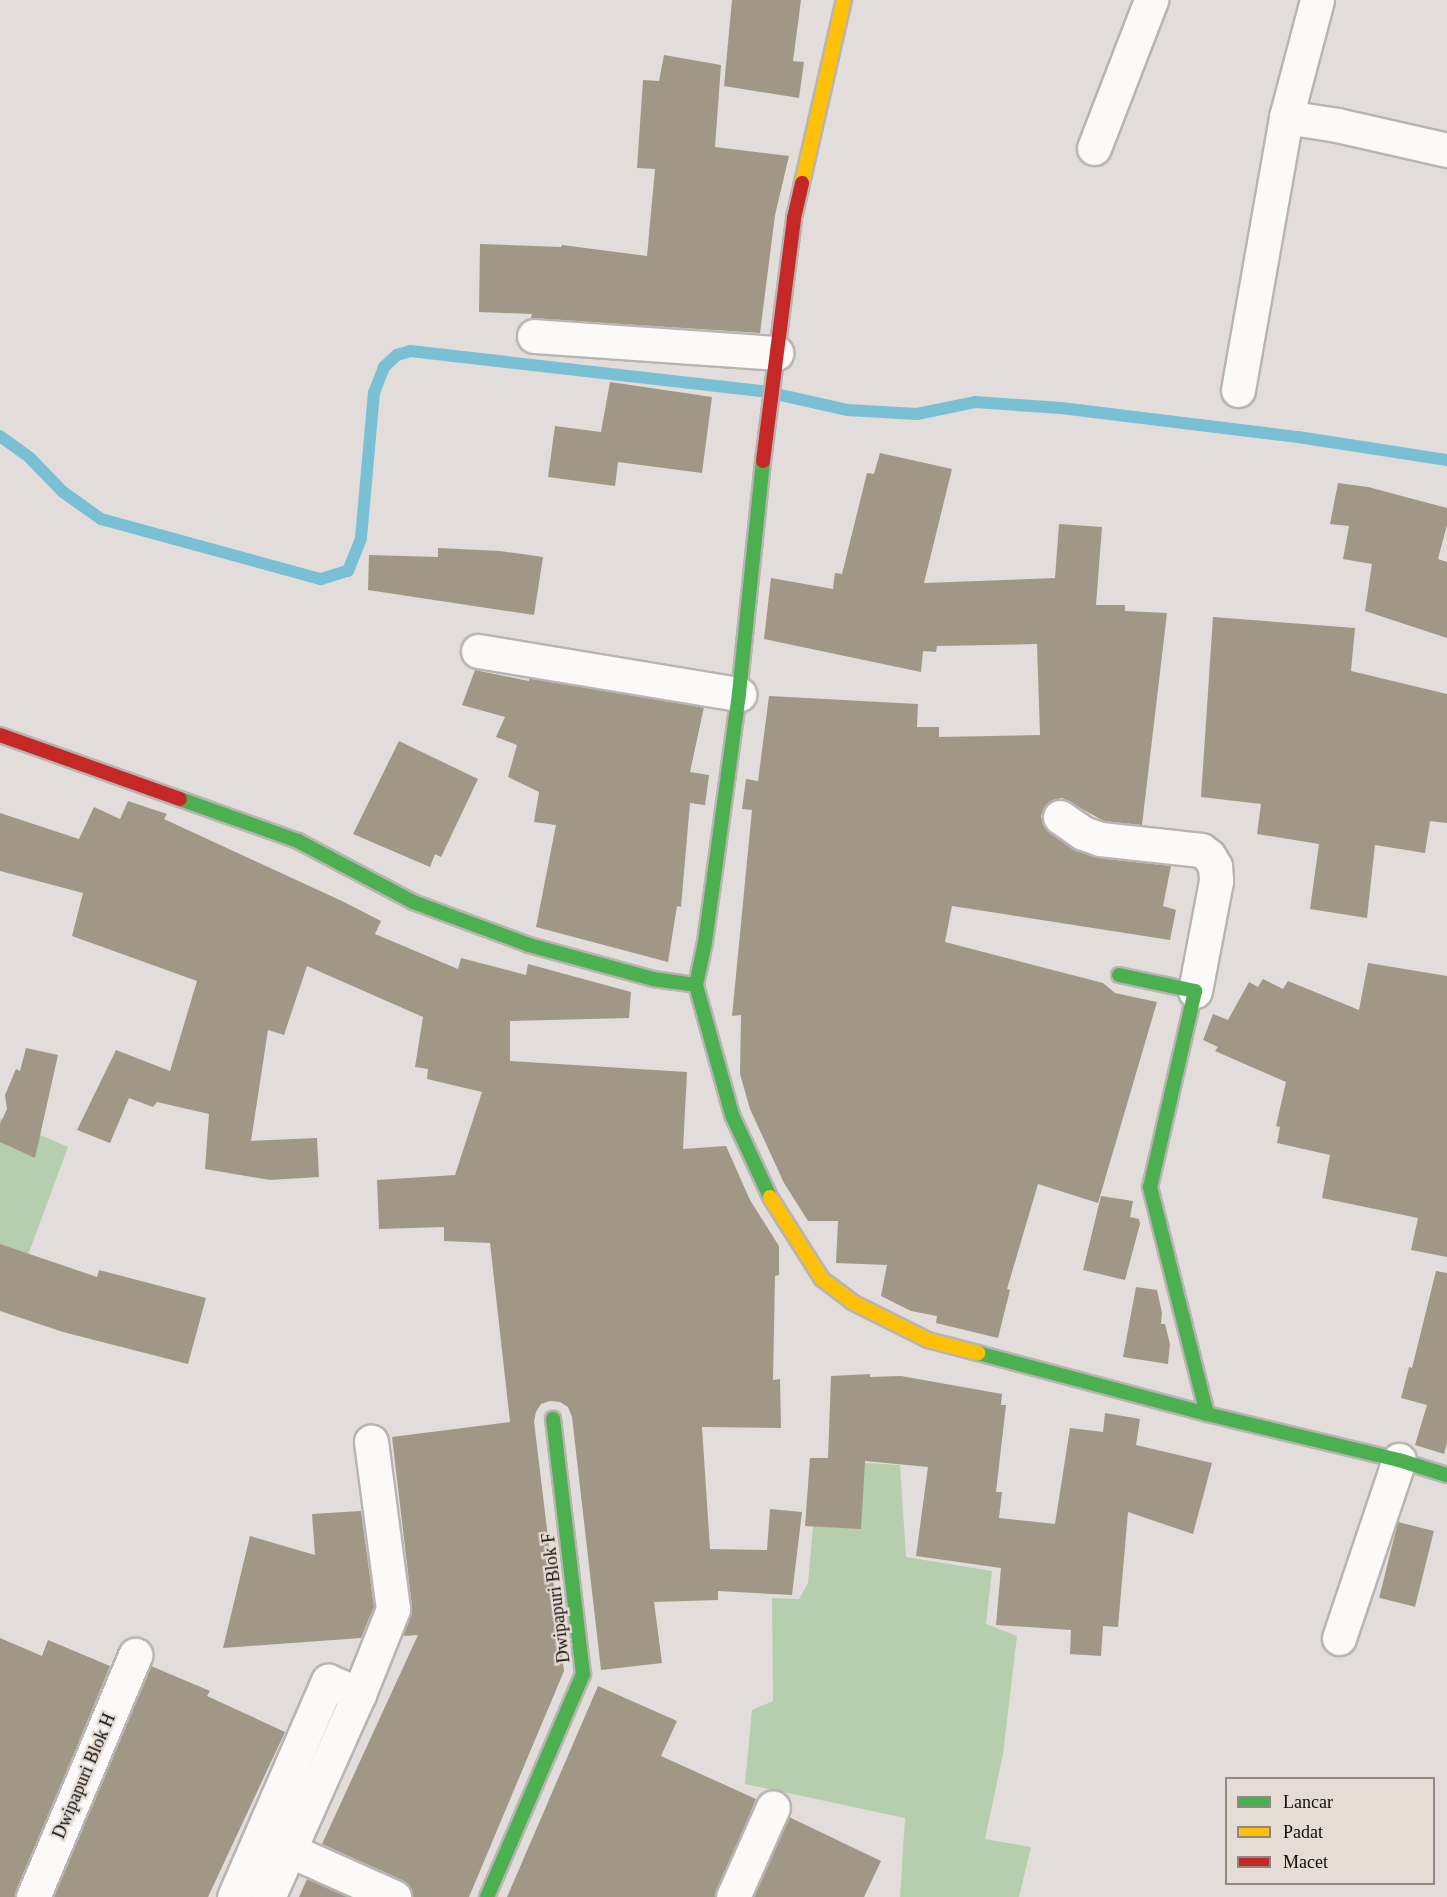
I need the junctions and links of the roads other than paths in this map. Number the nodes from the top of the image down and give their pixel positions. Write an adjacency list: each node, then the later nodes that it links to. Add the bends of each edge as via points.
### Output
1 (844, 0): 8 (street, via 794,218)
2 (1151, 0): 5 (street)
3 (1317, 0): 4 (street)
4 (1286, 117): 6 (street); 9 (street)
5 (1094, 148)
6 (1447, 150)
7 (534, 336): 8 (street)
8 (776, 360): 11 (street)
9 (1238, 390)
10 (478, 651): 11 (street)
11 (739, 694): 15 (street)
12 (0, 735): 15 (street, via 298,841 413,902 529,945 653,979)
13 (1060, 817): 16 (street, via 1100,840 1201,850 1209,856 1215,866 1216,881)
14 (1119, 975): 16 (street)
15 (696, 986): 17 (street, via 732,1115 767,1192 810,1263 836,1292 928,1340)
16 (1195, 991): 17 (street, via 1150,1187)
17 (1207, 1414): 20 (street)
18 (553, 1419): 30 (street, Dwipapuri Blok F, via 583,1674)
19 (371, 1441): 25 (street, via 393,1609 358,1694 328,1681)
20 (1399, 1460): 21 (street); 22 (street)
21 (1447, 1475)
22 (1339, 1638)
23 (135, 1655): 26 (street, Dwipapuri Blok H)
24 (773, 1807): 31 (street)
25 (275, 1844): 27 (street); 28 (street); 29 (street)
26 (33, 1897)
27 (234, 1897)
28 (268, 1897)
29 (394, 1897)
30 (487, 1897)
31 (733, 1897)

